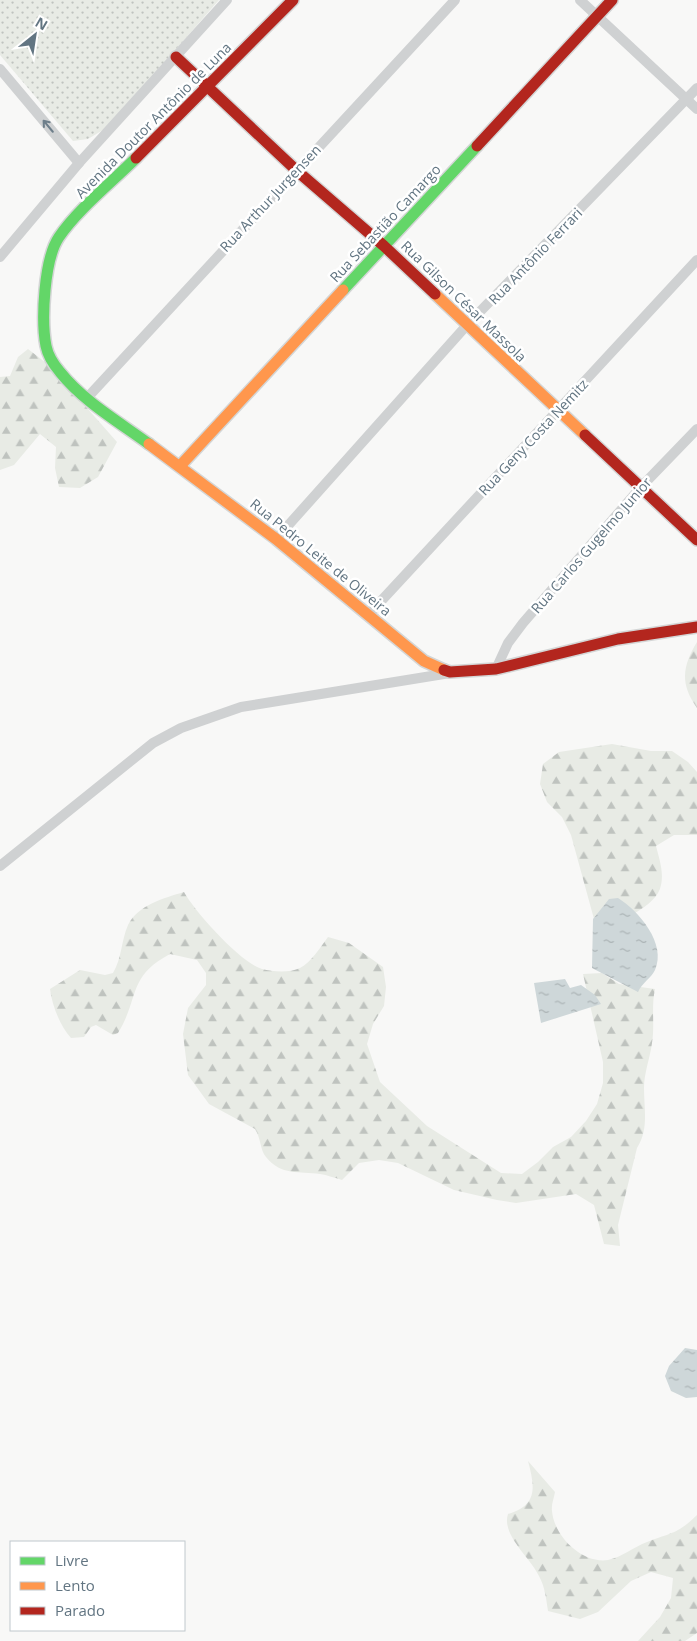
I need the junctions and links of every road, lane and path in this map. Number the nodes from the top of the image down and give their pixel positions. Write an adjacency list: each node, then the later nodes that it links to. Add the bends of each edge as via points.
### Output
1 (227, 0): 7 (street)
2 (293, 0): 9 (street, Avenida Doutor Antônio de Luna)
3 (455, 0): 14 (street, Rua Arthur Jurgensen)
4 (580, 0): 6 (street)
5 (612, 0): 6 (street, Rua Sebastião Camargo)
6 (597, 16): 11 (street); 15 (street, Rua Sebastião Camargo)
7 (176, 57): 9 (street, Rua Gilson César Massola); 13 (street)
8 (0, 69): 13 (street, one-way to 8)
9 (208, 85): 14 (street, Rua Gilson César Massola); 18 (street, Avenida Doutor Antônio de Luna, via 66,228 55,242)
10 (697, 88): 11 (street, Rua Antônio Ferrari)
11 (686, 99): 12 (street); 19 (street, Rua Antônio Ferrari)
12 (697, 109)
13 (79, 163): 16 (street)
14 (296, 170): 15 (street, Rua Gilson César Massola); 20 (street, Rua Arthur Jurgensen)
15 (384, 246): 19 (street, Rua Gilson César Massola); 23 (street, Rua Sebastião Camargo)
16 (0, 257)
17 (697, 260): 21 (street, Rua Geny Costa Nemitz)
18 (47, 270): 20 (street, Rua Pedro Leite de Oliveira, via 44,323 48,354 66,381)
19 (467, 325): 21 (street, Rua Gilson César Massola); 25 (street, Rua Antônio Ferrari)
20 (87, 398): 23 (street, Rua Pedro Leite de Oliveira)
21 (557, 411): 24 (street, Rua Gilson César Massola); 27 (street, Rua Geny Costa Nemitz)
22 (697, 429): 24 (street, Rua Carlos Gugelmo Junior)
23 (180, 466): 25 (street, Rua Pedro Leite de Oliveira)
24 (641, 488): 26 (street, Rua Gilson César Massola); 29 (street, Rua Carlos Gugelmo Junior, via 523,623 508,643)
25 (276, 539): 27 (street, Rua Pedro Leite de Oliveira)
26 (697, 540)
27 (370, 614): 30 (street, Rua Pedro Leite de Oliveira, via 424,661)
28 (697, 627): 29 (street, Rua Pedro Leite de Oliveira, via 618,639)
29 (496, 669): 30 (street, Rua Pedro Leite de Oliveira)
30 (450, 672): 31 (street, via 241,706 181,728 153,743)
31 (0, 866)

